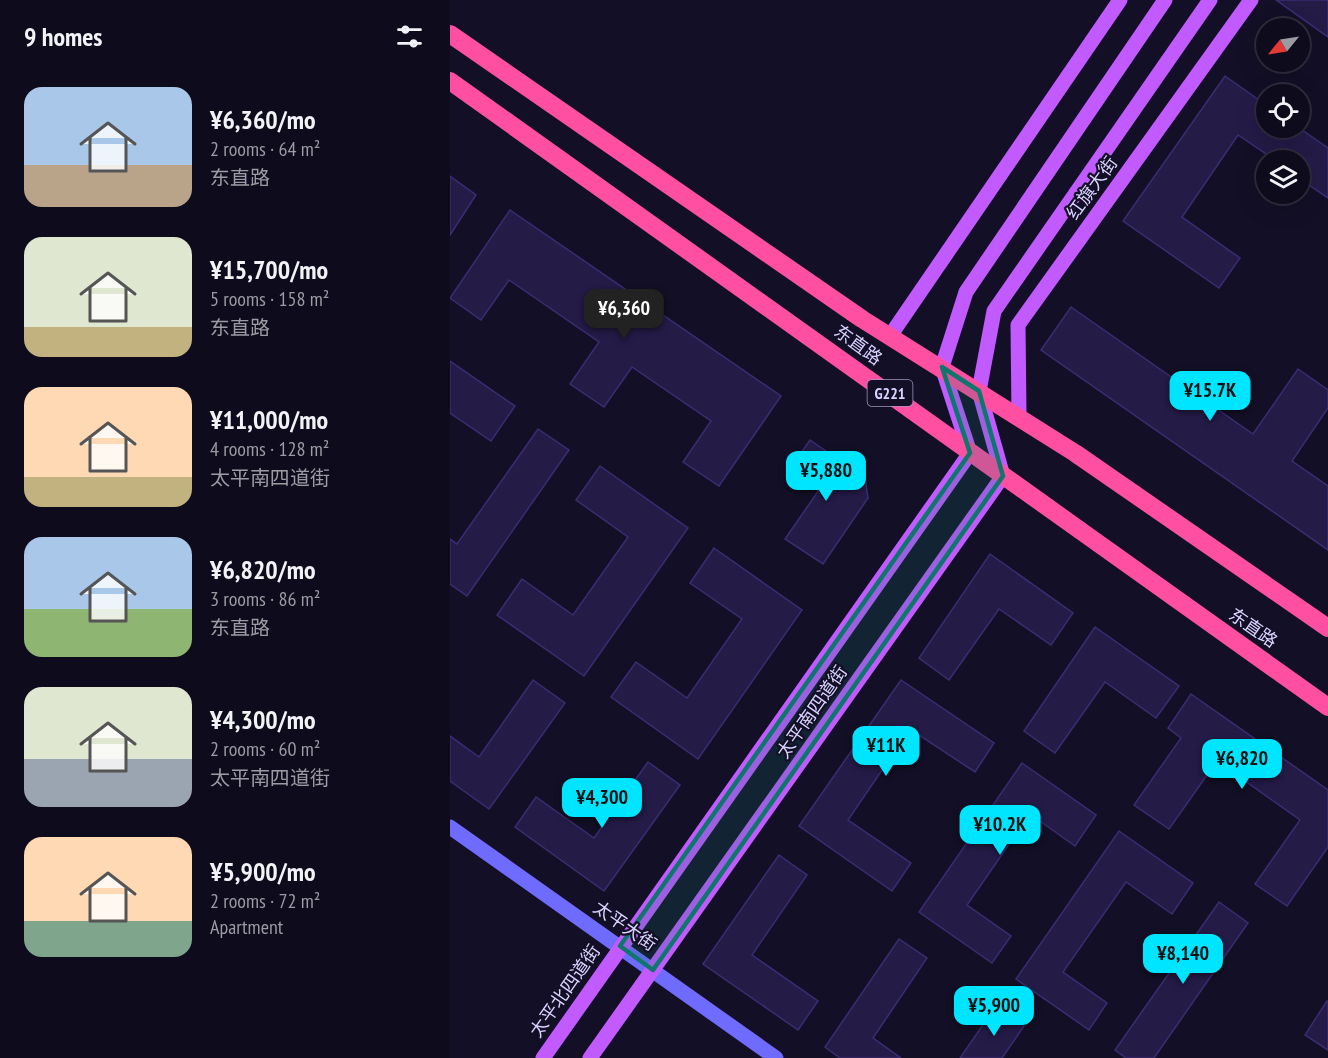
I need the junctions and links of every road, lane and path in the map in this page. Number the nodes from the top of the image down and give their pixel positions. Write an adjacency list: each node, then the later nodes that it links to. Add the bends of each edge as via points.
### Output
1 (1120, 0): 7 (main road)
2 (1165, 0): 8 (main road, via 966,292)
3 (1210, 0): 9 (main road, 红旗大街, via 994,311)
4 (1251, 0): 10 (main road, 红旗大街, via 1018,325)
5 (450, 34): 7 (highway, 东直路 / G221)
6 (450, 81): 11 (highway, 东直路 / G221)
7 (890, 336): 8 (highway, 东直路 / G221)
8 (942, 367): 9 (highway, 东直路 / G221); 11 (main road)
9 (979, 391): 10 (highway, 东直路 / G221); 12 (main road)
10 (1019, 416): 13 (highway, 东直路 / G221)
11 (970, 453): 12 (highway, 东直路 / G221); 16 (main road, 太平南四道街)
12 (1003, 476): 14 (highway, 东直路 / G221); 17 (main road, 太平南四道街)
13 (1328, 628)
14 (1328, 708)
15 (450, 827): 16 (main road, 太平大街)
16 (620, 946): 17 (main road, 太平大街); 18 (main road, 太平北四道街)
17 (653, 970): 19 (main road); 20 (main road, 太平大街)
18 (543, 1058)
19 (590, 1058)
20 (776, 1058)

